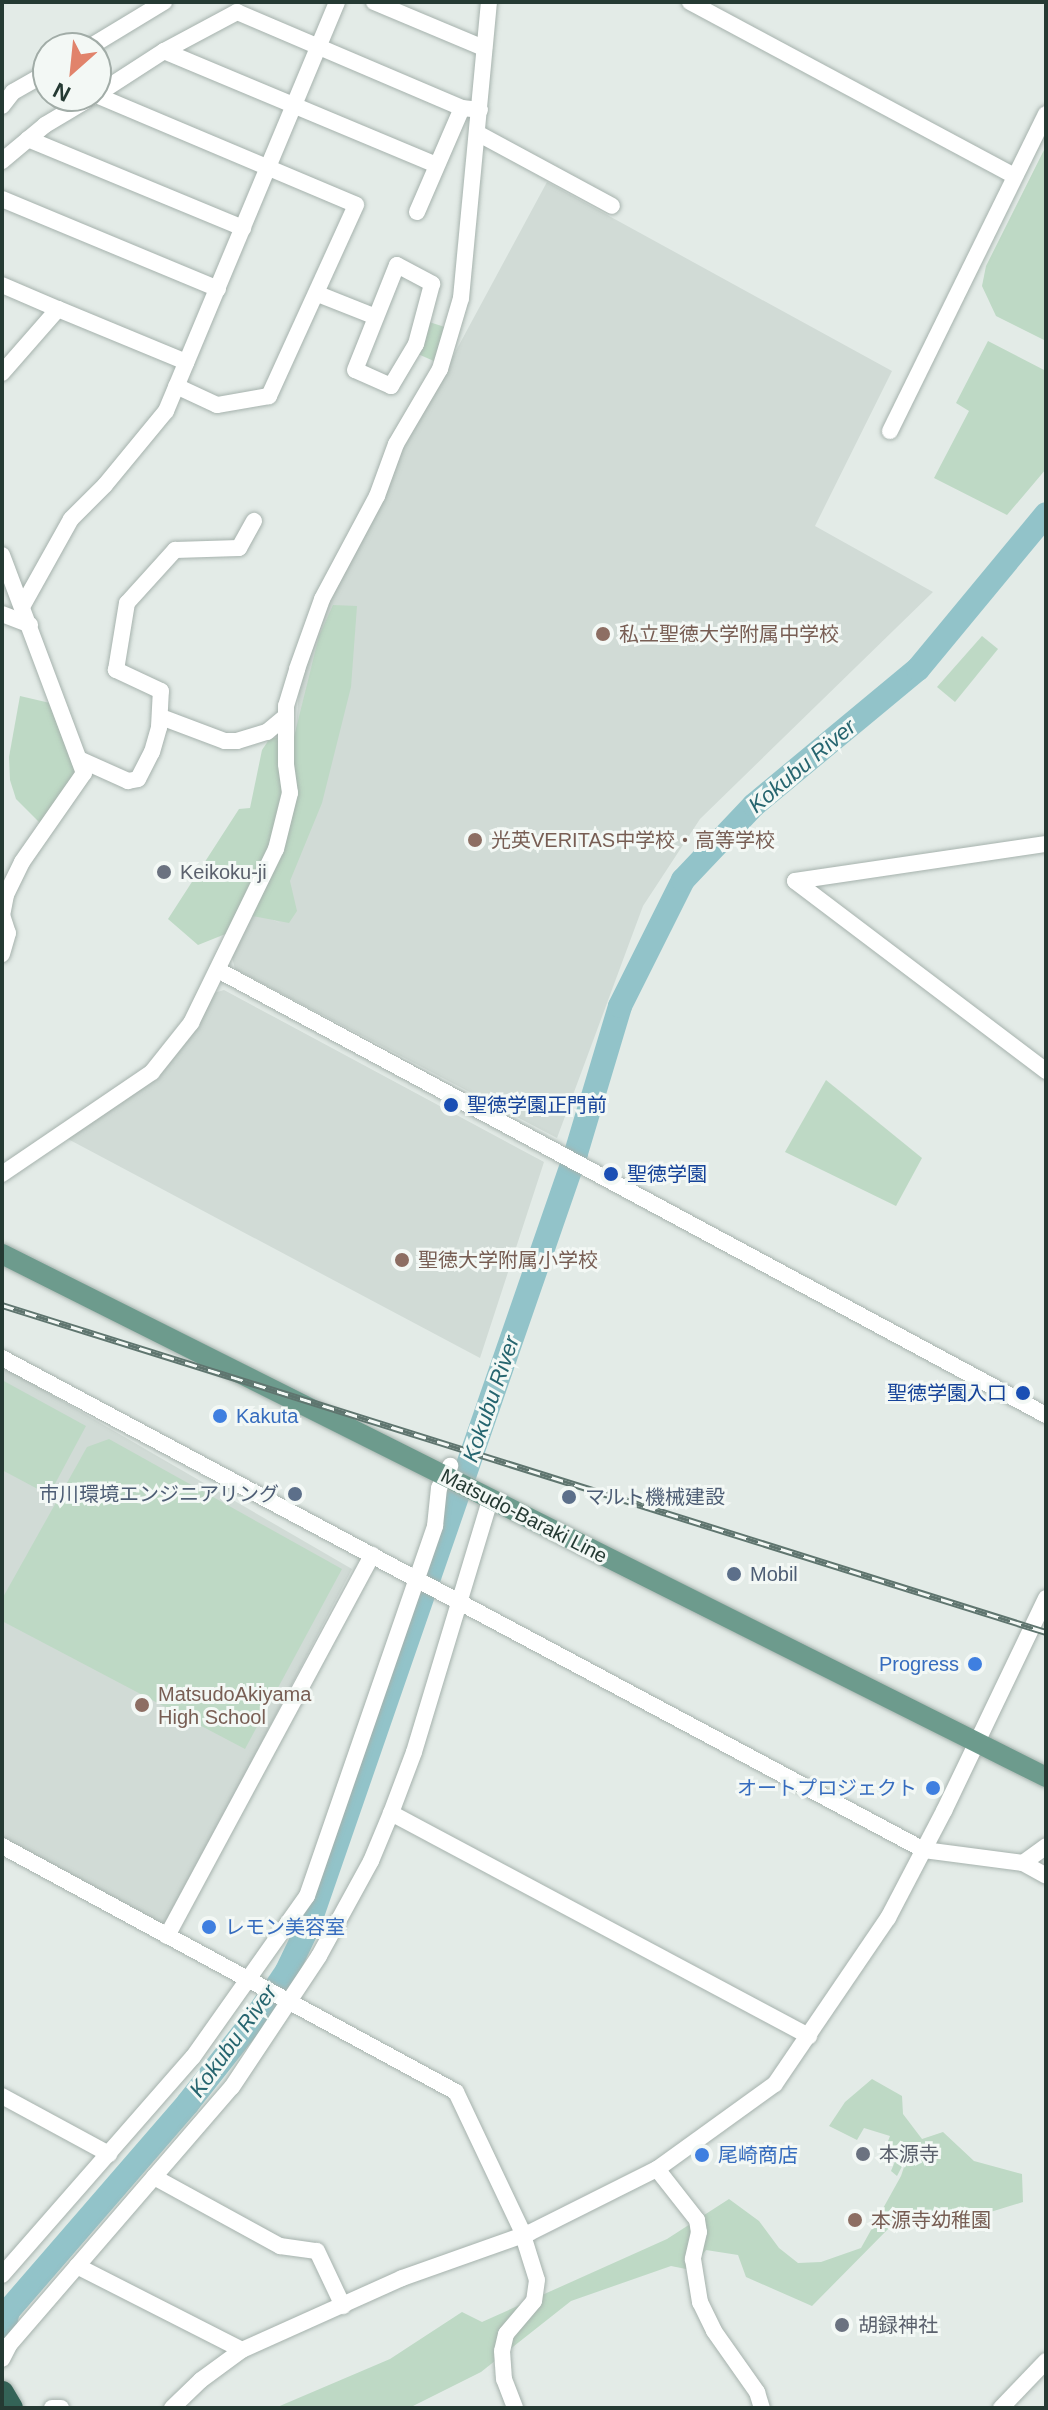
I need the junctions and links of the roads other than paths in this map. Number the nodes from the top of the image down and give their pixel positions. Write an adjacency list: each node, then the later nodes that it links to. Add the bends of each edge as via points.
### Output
1 (164, 2): 6 (street)
2 (337, 2): 7 (street)
3 (374, 2): 8 (street)
4 (489, 2): 8 (street)
5 (694, 3): 22 (street)
6 (112, 33)
7 (318, 46): 9 (street, via 237,12); 12 (street); 13 (street)
8 (484, 48): 14 (street)
9 (164, 51): 12 (street); 21 (street, via 96,95)
10 (32, 81): 11 (street)
11 (2, 106)
12 (293, 106): 20 (street); 21 (street)
13 (462, 108): 14 (street); 20 (street)
14 (480, 110): 17 (street)
15 (69, 112): 18 (street)
16 (1046, 114): 22 (street)
17 (479, 134): 24 (street); 41 (street, via 461,298 440,369 396,444 377,496 322,599)
18 (28, 139): 19 (street); 26 (street)
19 (2, 161)
20 (436, 165): 25 (street)
21 (269, 167): 26 (street); 29 (street, via 356,205)
22 (1013, 175): 35 (street)
23 (2, 199): 28 (street)
24 (612, 206)
25 (417, 212)
26 (243, 228): 28 (street)
27 (2, 285): 30 (street)
28 (218, 289): 32 (street)
29 (318, 294): 31 (street); 34 (street, via 269,396 217,405)
30 (58, 309): 32 (street); 33 (street)
31 (376, 317): 31 (street, via 397,265 432,284 416,344 391,386 355,370)
32 (186, 362): 34 (street)
33 (6, 364)
34 (176, 386): 38 (street, via 161,420 71,519)
35 (890, 431)
36 (254, 521): 42 (street, via 239,548 175,550 127,603 116,670 159,687)
37 (2, 555): 38 (street)
38 (23, 605): 40 (street)
39 (2, 614): 40 (street)
40 (30, 625): 43 (street)
41 (286, 716): 42 (street, via 267,732 237,741); 46 (street, via 286,819)
42 (161, 717): 43 (street, via 138,779 128,781)
43 (79, 759): 45 (street, via 84,773 22,862 6,895 2,915 8,933)
44 (1046, 844): 47 (street, via 795,881)
45 (2, 954)
46 (218, 970): 48 (street, via 191,1023 152,1072); 51 (street)
47 (1046, 1071)
48 (2, 1174)
49 (2, 1254): 52 (main road, Matsudo-Baraki Line)
50 (2, 1358): 54 (street)
51 (1046, 1415)
52 (447, 1471): 53 (main road, Matsudo-Baraki Line); 55 (street)
53 (490, 1500): 57 (street); 58 (main road, Matsudo-Baraki Line)
54 (372, 1555): 55 (street); 66 (street)
55 (417, 1578): 57 (street); 67 (street, via 315,1881)
56 (1046, 1598): 58 (street)
57 (460, 1601): 60 (street); 63 (street)
58 (977, 1742): 59 (main road, Matsudo-Baraki Line); 63 (street)
59 (1046, 1777)
60 (391, 1813): 68 (street, via 371,1861); 69 (street)
61 (2, 1846): 66 (street)
62 (1046, 1846): 64 (street)
63 (924, 1850): 64 (street); 69 (street, via 861,1963)
64 (1023, 1863): 65 (street)
65 (1046, 1876)
66 (167, 1936): 67 (street)
67 (253, 1984): 68 (street); 71 (street)
68 (287, 2001): 73 (street, via 232,2087); 74 (street, via 456,2092)
69 (809, 2036): 72 (street, via 775,2084)
70 (2, 2096): 71 (street)
71 (109, 2154): 76 (street)
72 (657, 2169): 74 (street); 87 (street, via 697,2220 693,2259 700,2302)
73 (154, 2177): 75 (street); 77 (street, via 280,2246 317,2251)
74 (524, 2235): 77 (street, via 426,2269); 86 (street, via 537,2280 534,2301 506,2334 502,2351 504,2379)
75 (77, 2266): 78 (street); 79 (street)
76 (2, 2275)
77 (343, 2306): 78 (street)
78 (242, 2350): 85 (street)
79 (2, 2359)
80 (1046, 2361): 88 (street)
81 (2, 2393): 82 (highway)
82 (11, 2408)
83 (52, 2408): 84 (street)
84 (61, 2408)
85 (172, 2408)
86 (515, 2408)
87 (762, 2408)
88 (1001, 2408)

